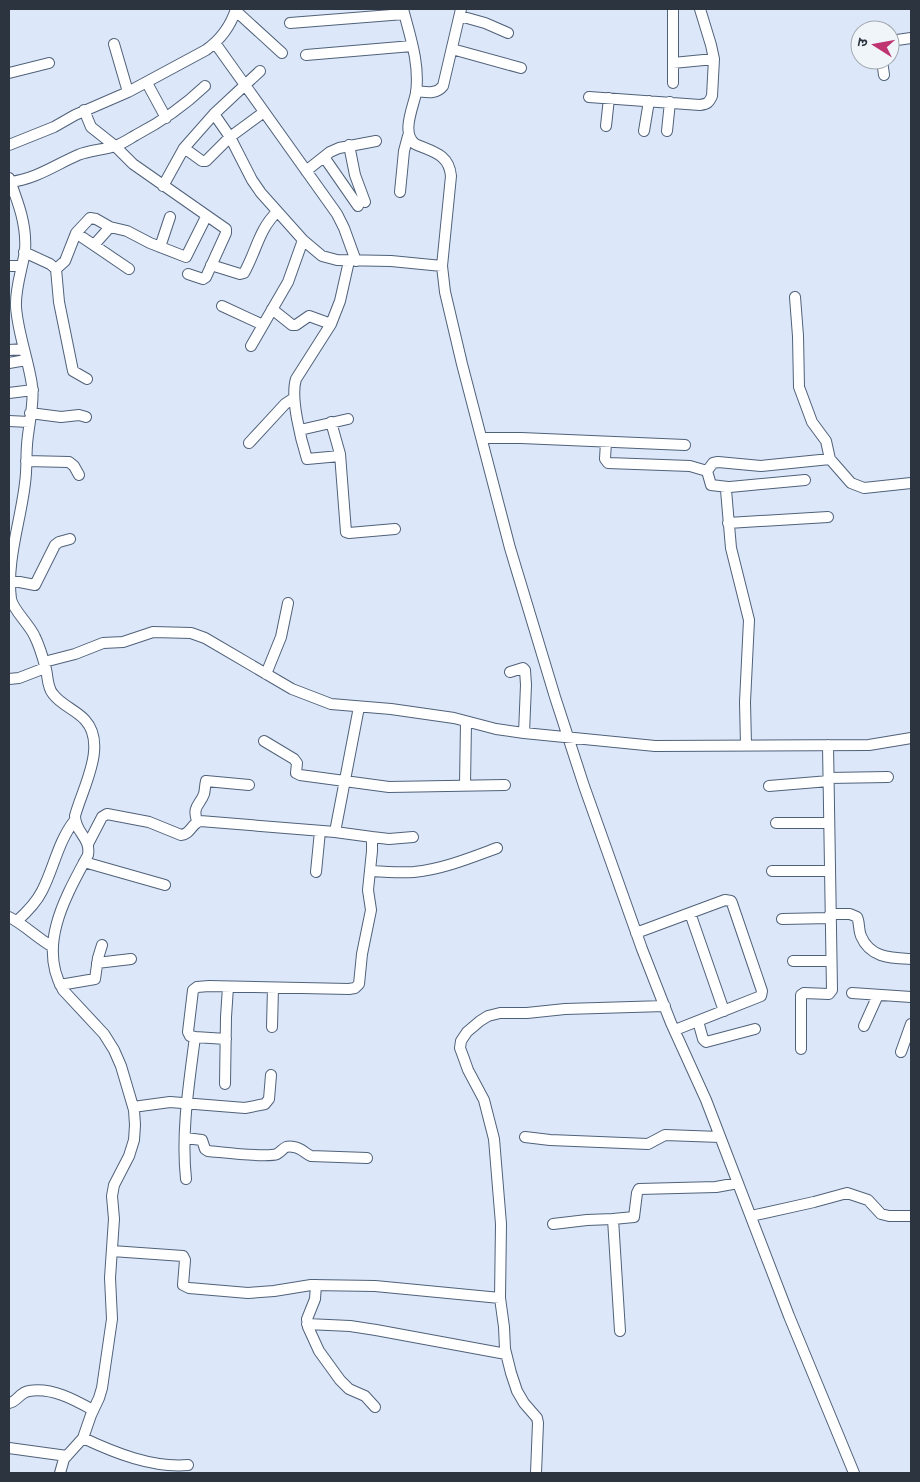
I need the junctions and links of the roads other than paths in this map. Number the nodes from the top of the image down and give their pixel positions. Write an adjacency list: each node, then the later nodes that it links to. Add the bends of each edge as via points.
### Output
1 (673, 9): 16 (street)
2 (700, 9): 14 (street)
3 (236, 10): 8 (street); 12 (street)
4 (403, 11): 6 (street); 10 (street)
5 (460, 13): 7 (street); 11 (street)
6 (290, 23)
7 (508, 33)
8 (215, 43): 22 (street); 24 (street)
9 (114, 44): 27 (street)
10 (412, 46): 13 (street); 26 (street, via 417,66)
11 (452, 49): 17 (street); 26 (street, via 440,90)
12 (282, 53)
13 (306, 55)
14 (714, 60): 16 (street); 31 (street, via 710,101 700,105)
15 (49, 63): 20 (street)
16 (673, 63): 23 (street)
17 (521, 68)
18 (883, 70): 21 (street)
19 (260, 71): 24 (street)
20 (9, 73)
21 (884, 75)
22 (147, 83): 27 (street); 35 (street)
23 (673, 83)
24 (246, 85): 33 (street); 34 (street)
25 (205, 86): 35 (street)
26 (416, 91): 39 (street)
27 (128, 92): 32 (street)
28 (589, 97): 29 (street)
29 (609, 98): 30 (street); 36 (street)
30 (648, 101): 31 (street); 37 (street)
31 (670, 102): 38 (street)
32 (84, 110): 43 (street); 44 (street, via 91,127)
33 (264, 112): 40 (street); 47 (street)
34 (214, 114): 40 (street); 45 (street)
35 (166, 118): 44 (street)
36 (606, 126)
37 (644, 131)
38 (668, 131)
39 (408, 136): 50 (street); 64 (street, via 410,141 447,160 450,167)
40 (230, 137): 45 (street, via 204,162); 51 (street, via 252,180)
41 (376, 141): 42 (street)
42 (350, 145): 46 (street); 46 (street, via 362,204)
43 (9, 146)
44 (115, 146): 48 (street, via 83,153 24,180); 49 (street)
45 (184, 148): 49 (street)
46 (324, 157): 47 (street)
47 (306, 171): 60 (street, via 340,221)
48 (10, 180): 59 (street, via 22,214)
49 (163, 186): 53 (street)
50 (400, 192)
51 (277, 212): 56 (street); 61 (street, via 261,233 244,273)
52 (170, 216): 58 (street)
53 (206, 217): 58 (street, via 186,257); 61 (street, via 226,231)
54 (110, 227): 55 (street, via 90,218); 57 (street); 58 (street, via 127,231)
55 (76, 234): 57 (street); 65 (street, via 65,261)
56 (303, 240): 60 (street, via 322,256); 70 (street, via 288,282)
57 (94, 245): 66 (street)
58 (160, 247)
59 (24, 252): 63 (street); 65 (street)
60 (353, 261): 64 (street); 72 (street)
61 (211, 265): 67 (street, via 205,279)
62 (9, 266): 63 (street)
63 (21, 266): 71 (street)
64 (442, 266): 89 (street, via 445,292)
65 (56, 269): 79 (street, via 73,371)
66 (129, 270)
67 (188, 274)
68 (795, 297): 94 (street, via 799,387 812,422 826,441)
69 (222, 306): 73 (street)
70 (272, 309): 72 (street, via 292,325 309,316); 73 (street)
71 (13, 318): 75 (street)
72 (331, 324): 82 (street, via 296,378)
73 (263, 325): 74 (street)
74 (251, 346)
75 (24, 349): 76 (street); 77 (street)
76 (9, 350)
77 (26, 360): 78 (street); 80 (street)
78 (9, 363)
79 (86, 379)
80 (33, 390): 81 (street); 84 (street)
81 (9, 393)
82 (294, 398): 88 (street); 91 (street, via 284,404)
83 (86, 417): 84 (street)
84 (30, 418): 86 (street); 95 (street)
85 (348, 419): 87 (street)
86 (9, 422)
87 (331, 422): 88 (street); 93 (street)
88 (300, 430): 93 (street, via 307,459)
89 (482, 438): 90 (street); 115 (street, via 510,548)
90 (606, 442): 92 (street); 96 (street, via 605,460 608,463 690,466)
91 (249, 443)
92 (684, 445)
93 (340, 456): 103 (street, via 346,532)
94 (830, 459): 96 (street, via 761,466 718,462); 99 (street, via 856,486)
95 (26, 461): 97 (street, via 69,462); 105 (street)
96 (707, 471): 100 (street, via 711,484)
97 (78, 475)
98 (805, 480): 100 (street)
99 (911, 483)
100 (728, 488): 102 (street)
101 (828, 516): 102 (street)
102 (728, 523): 118 (street, via 749,620)
103 (396, 529)
104 (70, 539): 105 (street, via 55,545 35,585)
105 (10, 581): 106 (street)
106 (10, 595): 108 (street, via 13,605 35,636)
107 (288, 603): 110 (street, via 281,637)
108 (44, 665): 110 (street, via 103,643 153,632 192,632); 111 (street, via 19,678); 131 (street, via 53,694 80,714 94,733 91,770 78,802)
109 (510, 672): 114 (street, via 525,670)
110 (266, 674): 112 (street, via 311,698)
111 (9, 679)
112 (358, 707): 113 (street, via 391,709); 122 (street)
113 (466, 722): 114 (street); 124 (street)
114 (524, 733): 115 (street)
115 (568, 738): 118 (street, via 655,746); 146 (street)
116 (911, 738): 119 (street, via 880,744)
117 (264, 740): 122 (street, via 294,759 297,775)
118 (746, 745): 119 (street)
119 (828, 745): 121 (street)
120 (888, 778): 121 (street)
121 (828, 779): 126 (street); 129 (street)
122 (344, 782): 124 (street, via 389,787); 132 (street)
123 (249, 785): 127 (street, via 206,781 204,795 197,806)
124 (465, 786): 125 (street)
125 (505, 786)
126 (769, 786)
127 (197, 822): 130 (street); 131 (street, via 188,833 181,835 148,822 107,814)
128 (776, 823): 129 (street)
129 (829, 823): 139 (street)
130 (320, 831): 132 (street); 140 (street)
131 (81, 832): 136 (street, via 88,855); 144 (street, via 64,835 42,892 34,904)
132 (335, 832): 133 (street)
133 (372, 837): 134 (street); 137 (street)
134 (413, 837)
135 (497, 848): 137 (street, via 432,869)
136 (84, 862): 141 (street); 148 (street, via 59,916)
137 (371, 871): 156 (street, via 368,890 371,914 358,986 349,989)
138 (772, 871): 139 (street)
139 (830, 871): 143 (street)
140 (316, 872)
141 (164, 885)
142 (690, 913): 146 (street); 161 (street); 161 (street, via 725,900 732,903 762,994 760,998)
143 (830, 916): 145 (street); 150 (street, via 857,916 862,939 876,953); 152 (street)
144 (13, 919): 148 (street)
145 (782, 919)
146 (636, 933): 160 (street)
147 (102, 945): 153 (street)
148 (53, 946): 154 (street)
149 (131, 959): 153 (street)
150 (911, 959)
151 (793, 961): 152 (street)
152 (831, 961): 170 (street, via 831,992 801,996)
153 (97, 963): 154 (street, via 94,979)
154 (60, 985): 175 (street, via 104,1034 114,1050)
155 (228, 987): 156 (street); 168 (street, via 193,990 188,1032); 169 (street)
156 (273, 988): 165 (street)
157 (852, 993): 158 (street)
158 (878, 995): 159 (street); 164 (street)
159 (911, 997)
160 (665, 1006): 167 (street); 188 (street, via 500,1013 488,1016 466,1032 460,1048 484,1100 494,1139 501,1224)
161 (724, 1012): 162 (street)
162 (698, 1021): 166 (street, via 706,1042); 167 (street)
163 (911, 1024): 171 (street)
164 (864, 1026)
165 (272, 1027)
166 (755, 1028)
167 (675, 1030): 176 (street)
168 (195, 1037): 169 (street); 174 (street)
169 (226, 1039): 173 (street)
170 (801, 1049)
171 (901, 1052)
172 (271, 1075): 174 (street, via 269,1099 265,1104 245,1108)
173 (225, 1084)
174 (188, 1103): 175 (street); 178 (street)
175 (133, 1107): 186 (street, via 134,1140 112,1196)
176 (720, 1136): 177 (street, via 665,1135 648,1144); 181 (street)
177 (525, 1137)
178 (186, 1138): 179 (street, via 202,1140 204,1149 208,1151 277,1154 288,1147 301,1149 311,1156); 180 (street)
179 (367, 1158)
180 (186, 1179)
181 (738, 1183): 182 (street); 184 (street, via 716,1187 639,1189 634,1218)
182 (751, 1216): 183 (street, via 847,1193 868,1200 881,1214); 201 (street)
183 (911, 1216)
184 (613, 1220): 185 (street); 190 (street)
185 (553, 1224)
186 (112, 1251): 187 (street, via 183,1256 183,1285 189,1288 248,1293); 194 (street, via 112,1319 102,1388)
187 (313, 1285): 188 (street, via 374,1286); 189 (street, via 315,1299)
188 (500, 1298): 191 (street)
189 (307, 1324): 191 (street, via 350,1326); 193 (street, via 319,1351 340,1380 349,1389 366,1396)
190 (620, 1331)
191 (506, 1354): 200 (street, via 517,1391 538,1423)
192 (9, 1403): 194 (street, via 25,1392 40,1391 64,1395)
193 (374, 1407)
194 (94, 1410): 195 (street)
195 (83, 1438): 197 (street); 198 (street, via 141,1460)
196 (9, 1448): 197 (street)
197 (67, 1456): 199 (street)
198 (188, 1466)
199 (60, 1473)
200 (536, 1473)
201 (854, 1473)

